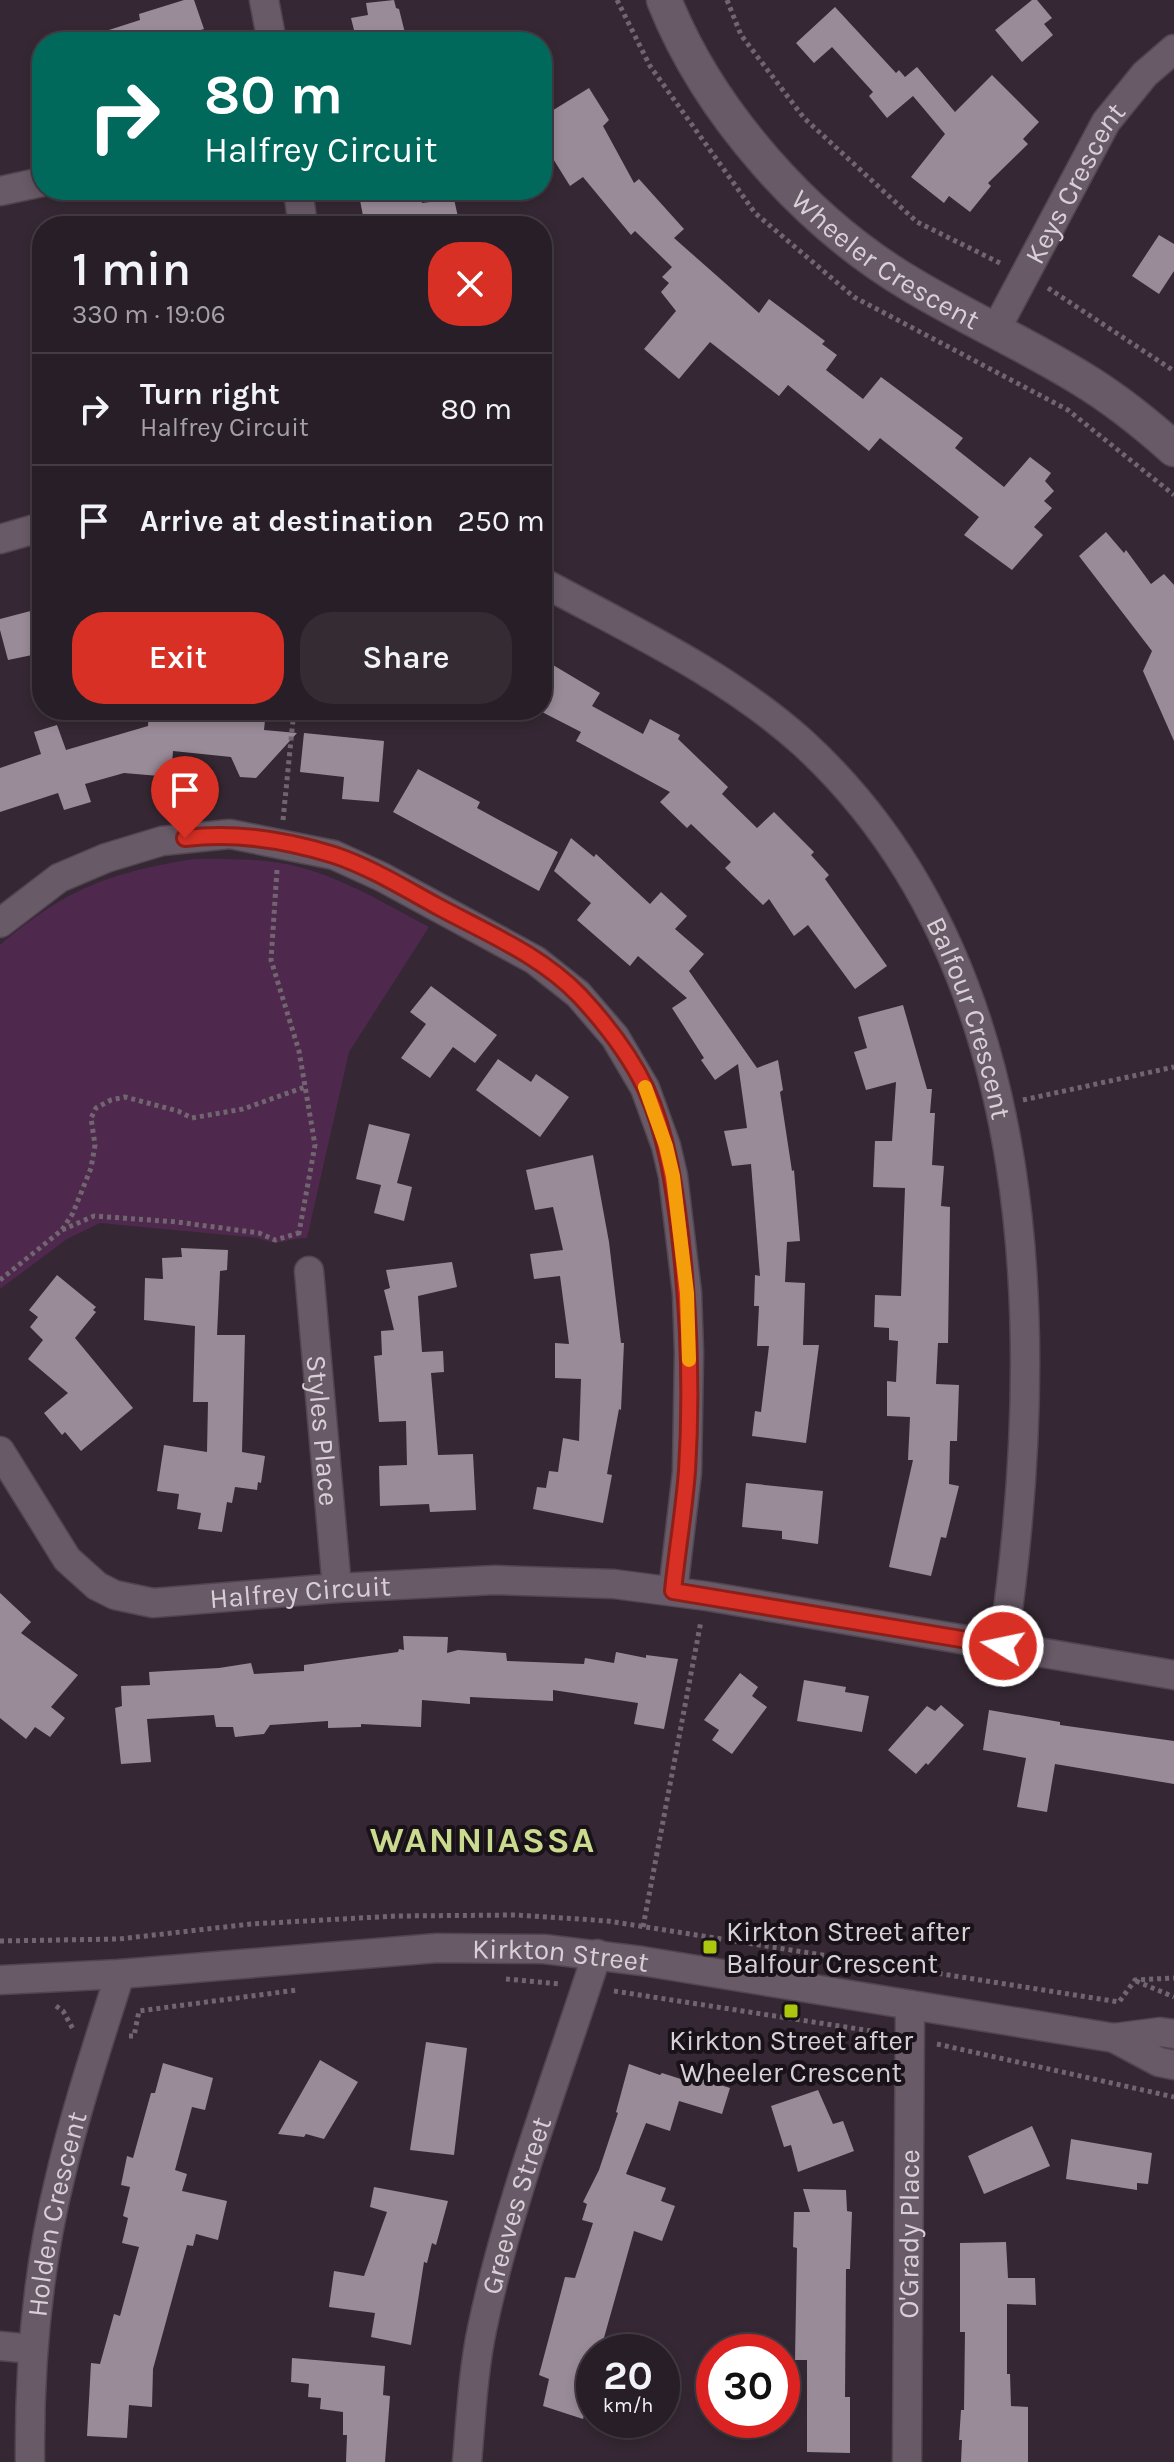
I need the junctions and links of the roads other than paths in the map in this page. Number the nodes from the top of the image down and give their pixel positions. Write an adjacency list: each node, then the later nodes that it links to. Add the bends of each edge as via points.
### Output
1 (264, 0): 3 (street)
2 (664, 0): 7 (street, Wheeler Crescent, via 703,77 797,196 863,252)
3 (270, 32)
4 (1174, 49): 7 (street, Keys Crescent, via 1145,74 1106,122)
5 (32, 184): 6 (street)
6 (0, 191)
7 (995, 331): 8 (street, Wheeler Crescent, via 1084,380)
8 (1174, 449)
9 (32, 530): 10 (street)
10 (0, 539)
11 (552, 587): 17 (street, Balfour Crescent, via 706,671 772,716 832,772 885,838 931,912 967,992 1000,1105 1014,1187 1024,1317 1023,1448)
12 (0, 923): 16 (street, via 59,878 129,850 230,834 334,855 382,877 535,960 578,994 615,1037 645,1088 673,1176 689,1352 687,1472)
13 (309, 1271): 15 (street, Styles Place)
14 (0, 1451): 15 (street, Halfrey Circuit, via 67,1559 115,1595 153,1603)
15 (337, 1588): 16 (street, Halfrey Circuit, via 495,1580)
16 (673, 1591): 17 (street, Halfrey Circuit)
17 (1003, 1646): 18 (street, Halfrey Circuit)
18 (1174, 1675)
19 (597, 1954): 20 (street, Kirkton Street, via 437,1948); 22 (street, Kirkton Street); 29 (street, Greeves Street, via 505,2237 474,2376)
20 (120, 1974): 21 (street, Kirkton Street); 27 (street, Holden Crescent, via 59,2180)
21 (0, 1980)
22 (910, 2005): 24 (street, Kirkton Street); 30 (street, O'Grady Place)
23 (1174, 2034): 24 (street, Kirkton Street)
24 (1114, 2038): 25 (street, Kirkton Street)
25 (1174, 2065)
26 (0, 2346): 27 (street)
27 (32, 2349): 28 (street, Holden Crescent)
28 (30, 2462)
29 (467, 2462)
30 (907, 2462)

